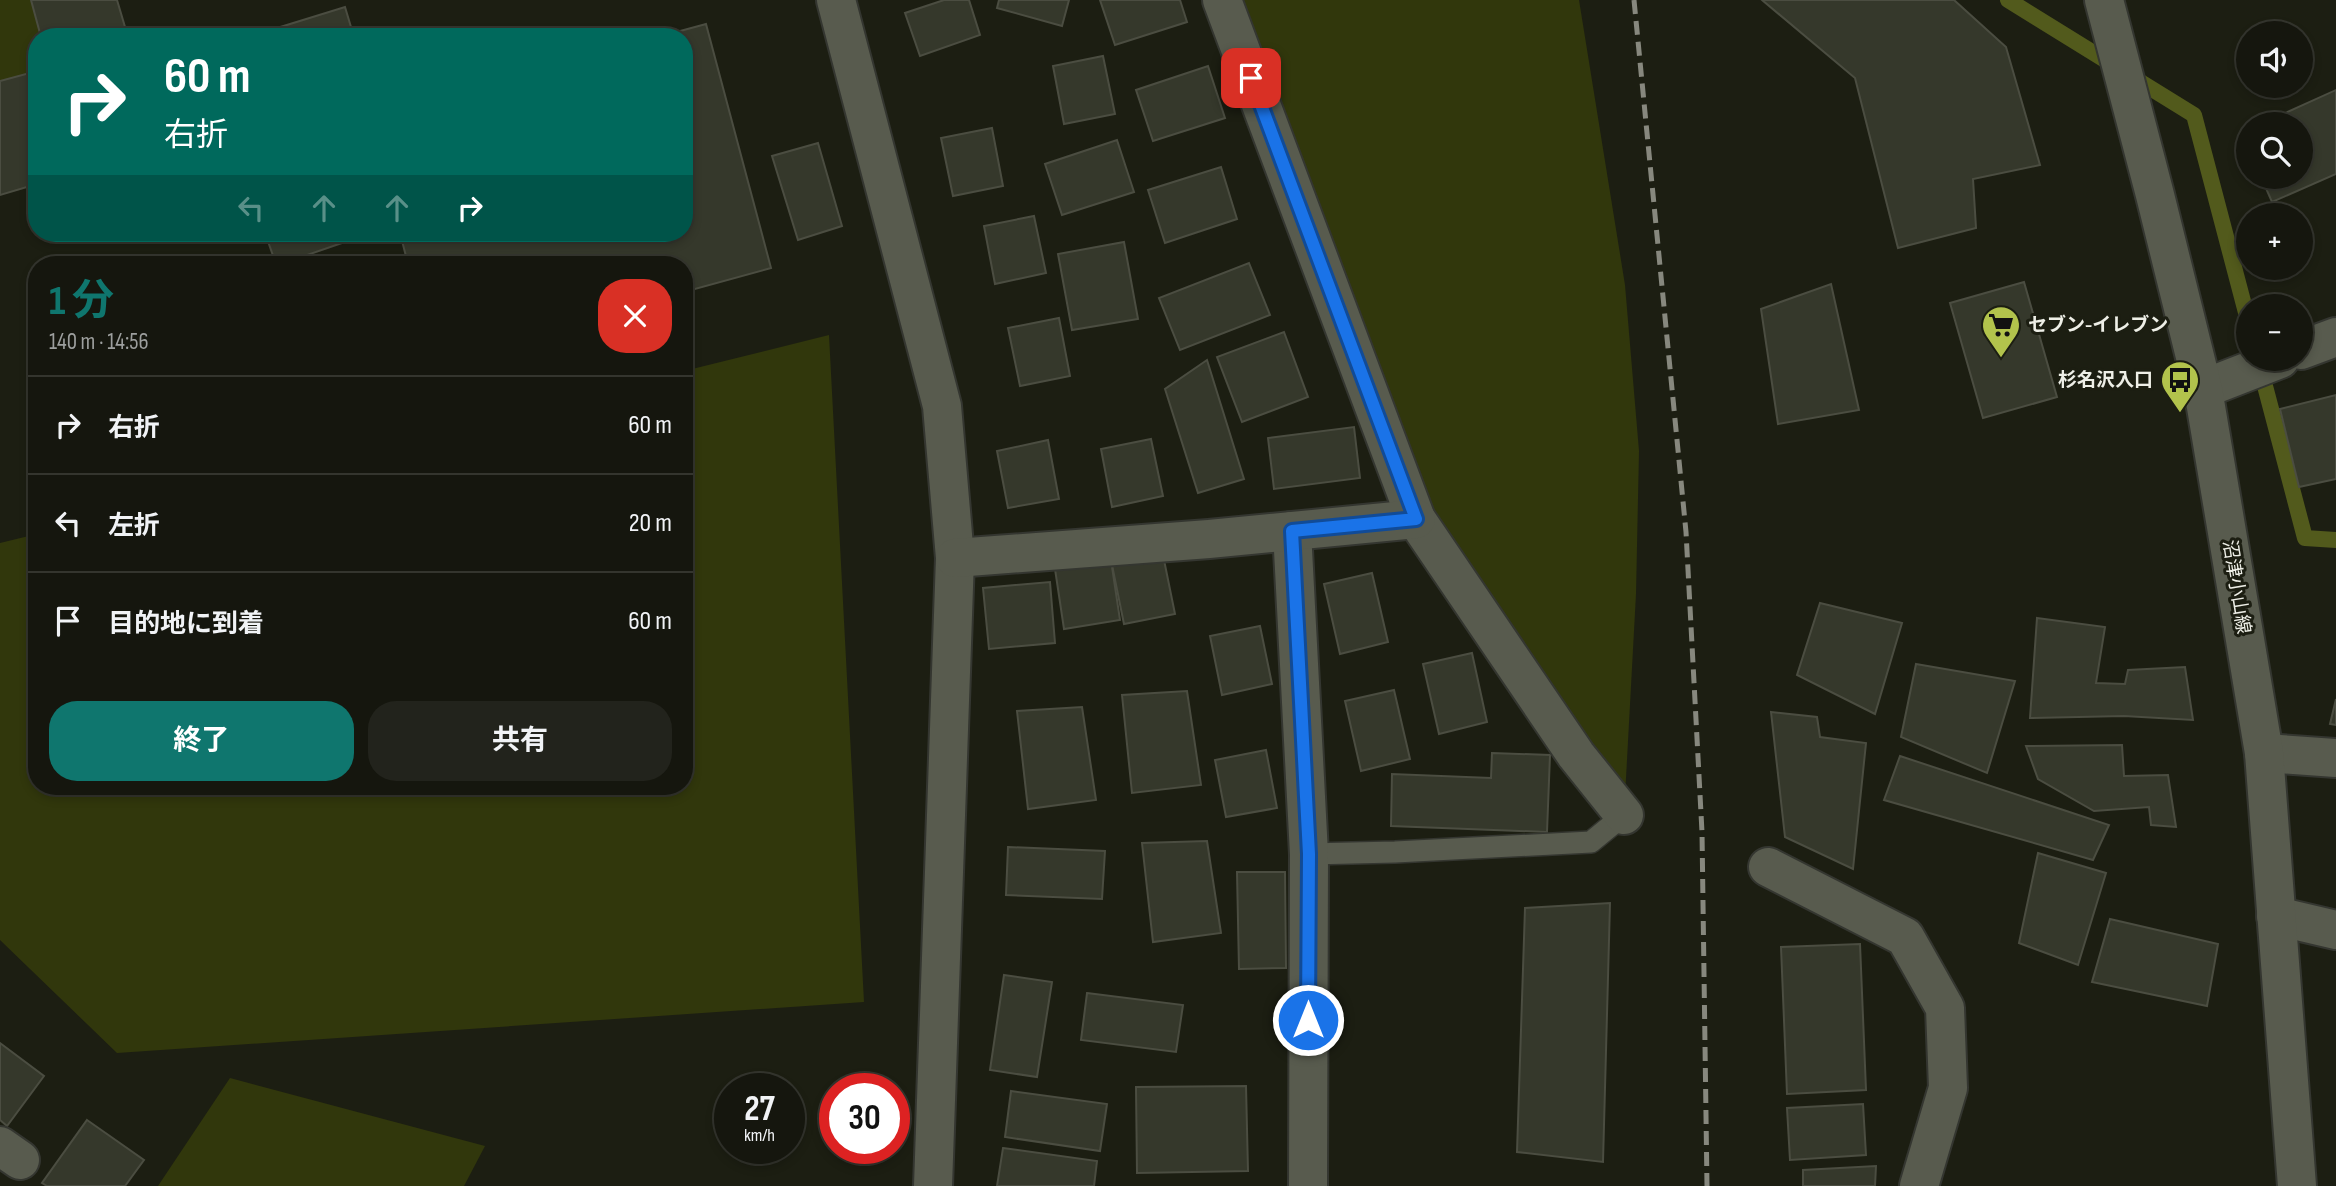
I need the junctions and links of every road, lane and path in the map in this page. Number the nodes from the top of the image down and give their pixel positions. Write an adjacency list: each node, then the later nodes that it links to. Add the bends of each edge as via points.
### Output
1 (836, 0): 10 (street, via 942,406)
2 (1222, 0): 8 (street)
3 (2104, 0): 7 (street, 沼津小山線)
4 (2336, 337): 5 (street)
5 (2313, 346)
6 (2249, 371): 7 (street)
7 (2203, 389): 11 (street, 沼津小山線)
8 (1416, 519): 9 (street); 13 (street, via 1576,755)
9 (1292, 531): 10 (street); 14 (street)
10 (955, 558): 18 (street)
11 (2264, 754): 12 (street); 16 (street, 沼津小山線)
12 (2336, 758)
13 (1624, 814): 14 (lane, via 1591,842)
14 (1309, 854): 19 (street)
15 (1768, 867): 20 (street, via 1905,937 1945,1008 1948,1088)
16 (2276, 916): 17 (street); 21 (street, 沼津小山線)
17 (2336, 930)
18 (933, 1186)
19 (1308, 1186)
20 (1919, 1186)
21 (2297, 1186)

